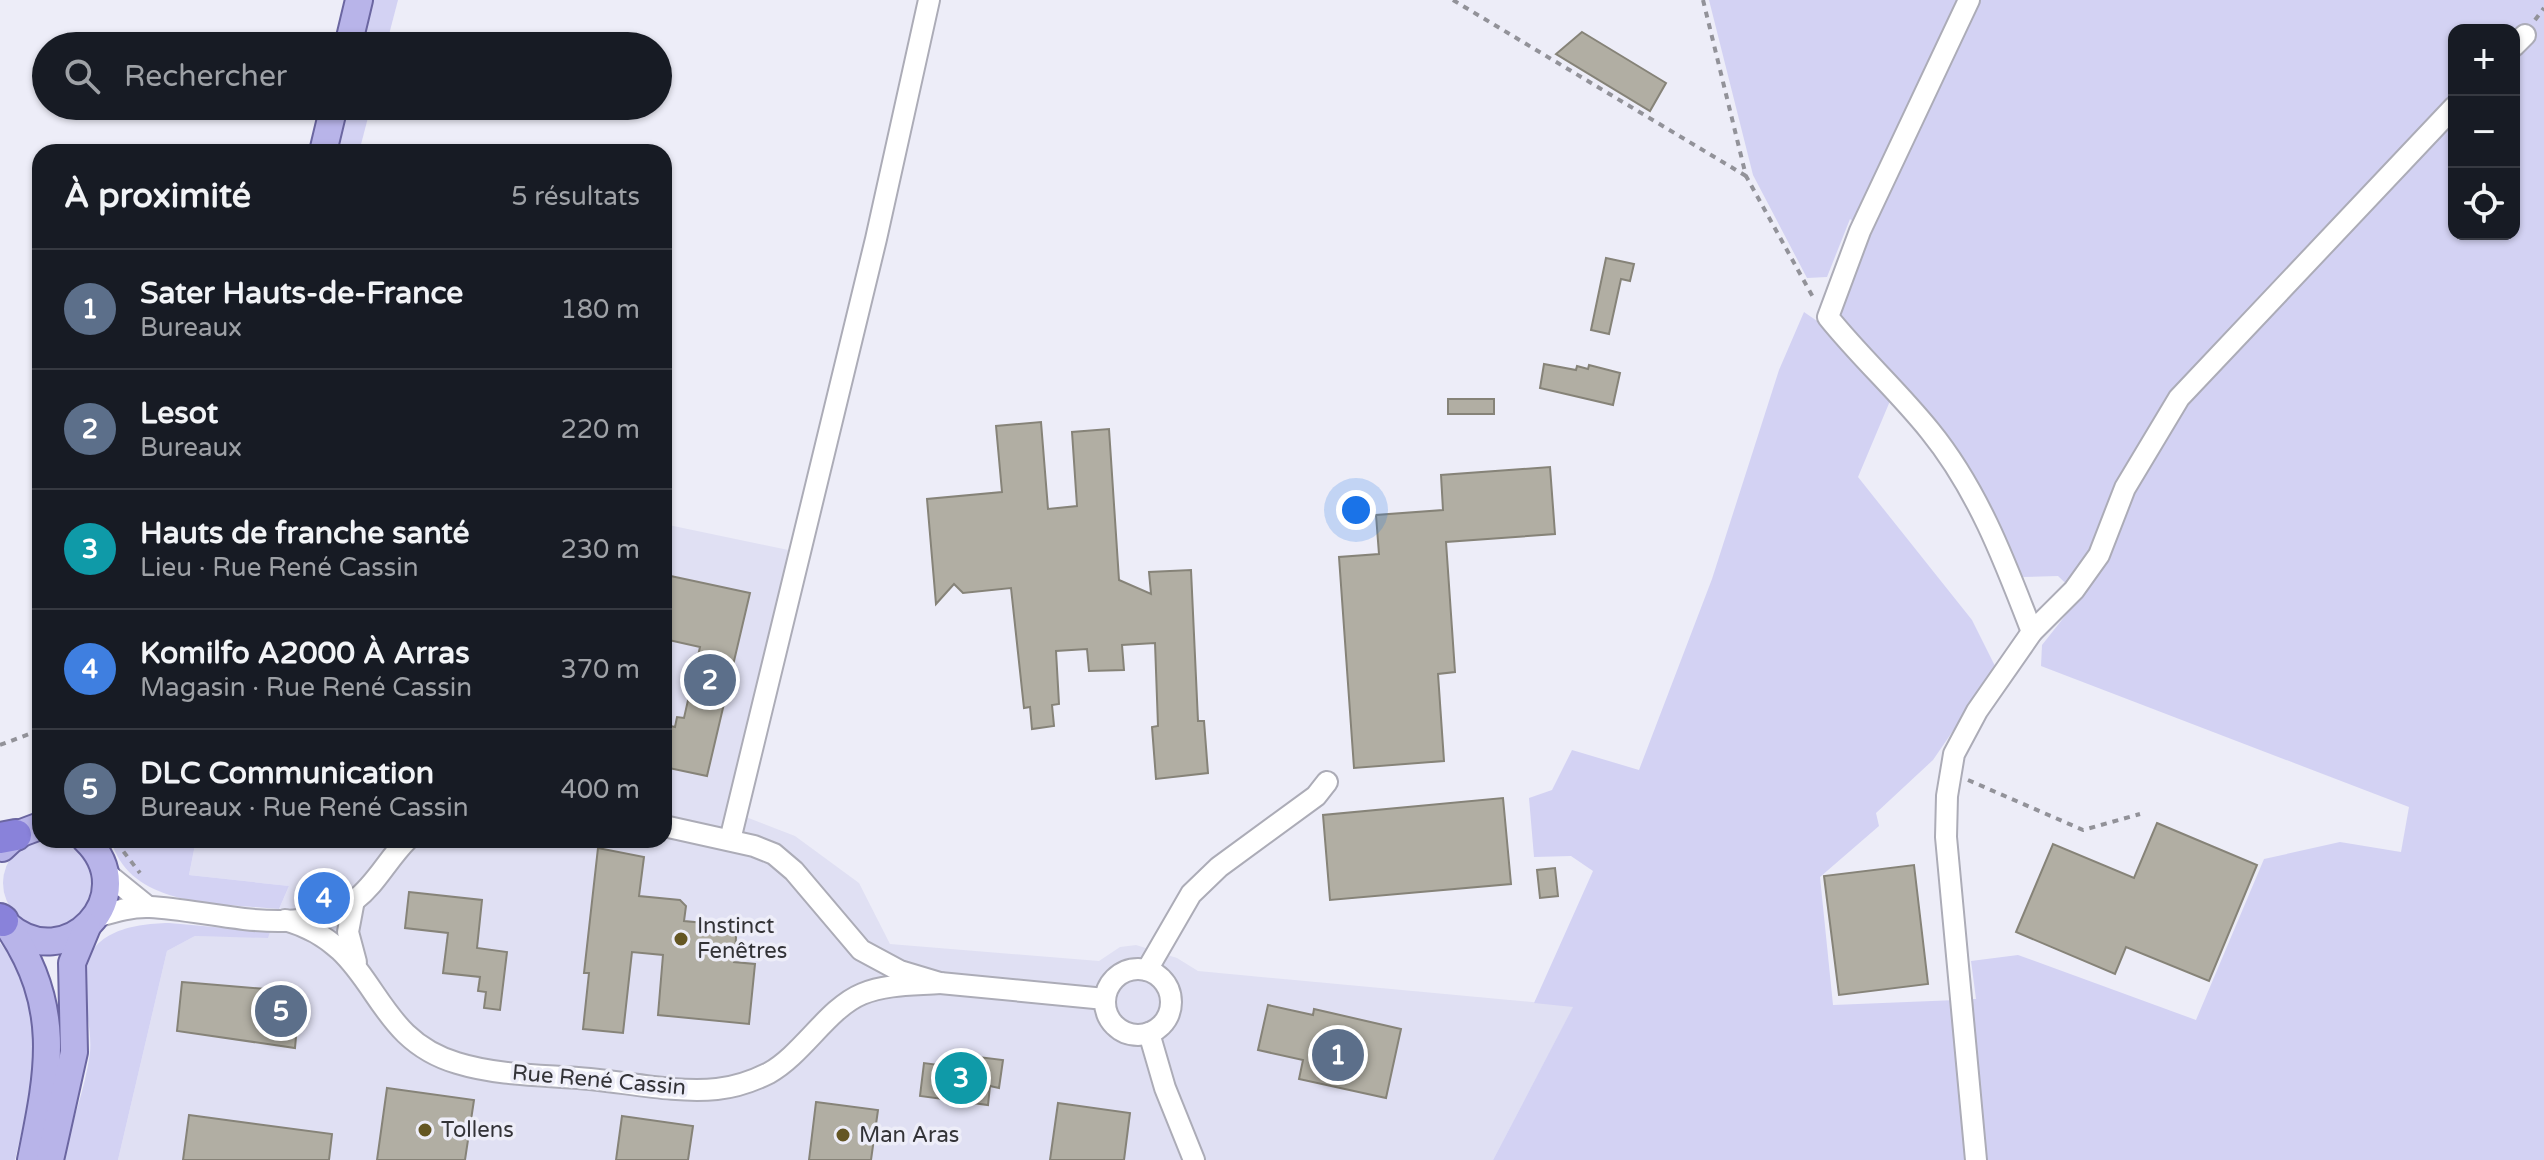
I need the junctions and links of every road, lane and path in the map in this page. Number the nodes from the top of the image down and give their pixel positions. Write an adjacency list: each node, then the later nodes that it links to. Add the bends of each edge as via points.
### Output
1 (359, 0): 6 (main road)
2 (929, 0): 19 (street)
3 (1453, 0): 10 (path)
4 (1703, 0): 10 (path)
5 (1969, 0): 11 (street, via 1860,231)
6 (351, 32)
7 (2448, 113): 12 (street, via 2179,398 2125,488 2099,555 2074,590)
8 (331, 120): 9 (main road)
9 (325, 144)
10 (1746, 176): 11 (path)
11 (1828, 317): 12 (street, via 1939,444 1987,519)
12 (2032, 632): 15 (street, via 1977,711 1954,754)
13 (32, 733): 14 (path)
14 (0, 745)
15 (1950, 776): 17 (path, via 1983,784 2083,830); 37 (street, via 1947,852)
16 (1327, 782): 29 (street, via 1191,894)
17 (2140, 814)
18 (672, 828): 19 (street)
19 (730, 840): 27 (street, via 784,861)
20 (398, 848): 22 (street)
21 (103, 859): 23 (street); 26 (main road, via 104,899)
22 (354, 900): 24 (street, via 318,917); 28 (street, via 348,932)
23 (147, 906): 24 (street); 26 (street)
24 (285, 920): 28 (street, Rue René Cassin, via 325,936)
25 (3, 921): 26 (main road, via 26,938 48,942 69,938); 34 (main road, via 38,984 49,1034 46,1084)
26 (91, 922): 35 (main road, via 72,963 72,1063)
27 (856, 945): 30 (street, via 885,965); 31 (street, via 863,974)
28 (358, 967): 31 (street, Rue René Cassin, via 396,1025 442,1058 508,1072 687,1089 730,1087 772,1071)
29 (1147, 970): 32 (street, via 1121,973); 33 (street, via 1163,980 1171,998 1167,1018)
30 (940, 983): 31 (street, Rue René Cassin, via 885,988); 32 (street)
31 (854, 998)
32 (1105, 999): 33 (street, via 1108,1016 1120,1030)
33 (1149, 1033): 36 (street)
34 (31, 1160)
35 (50, 1160)
36 (1194, 1160)
37 (1976, 1160)

